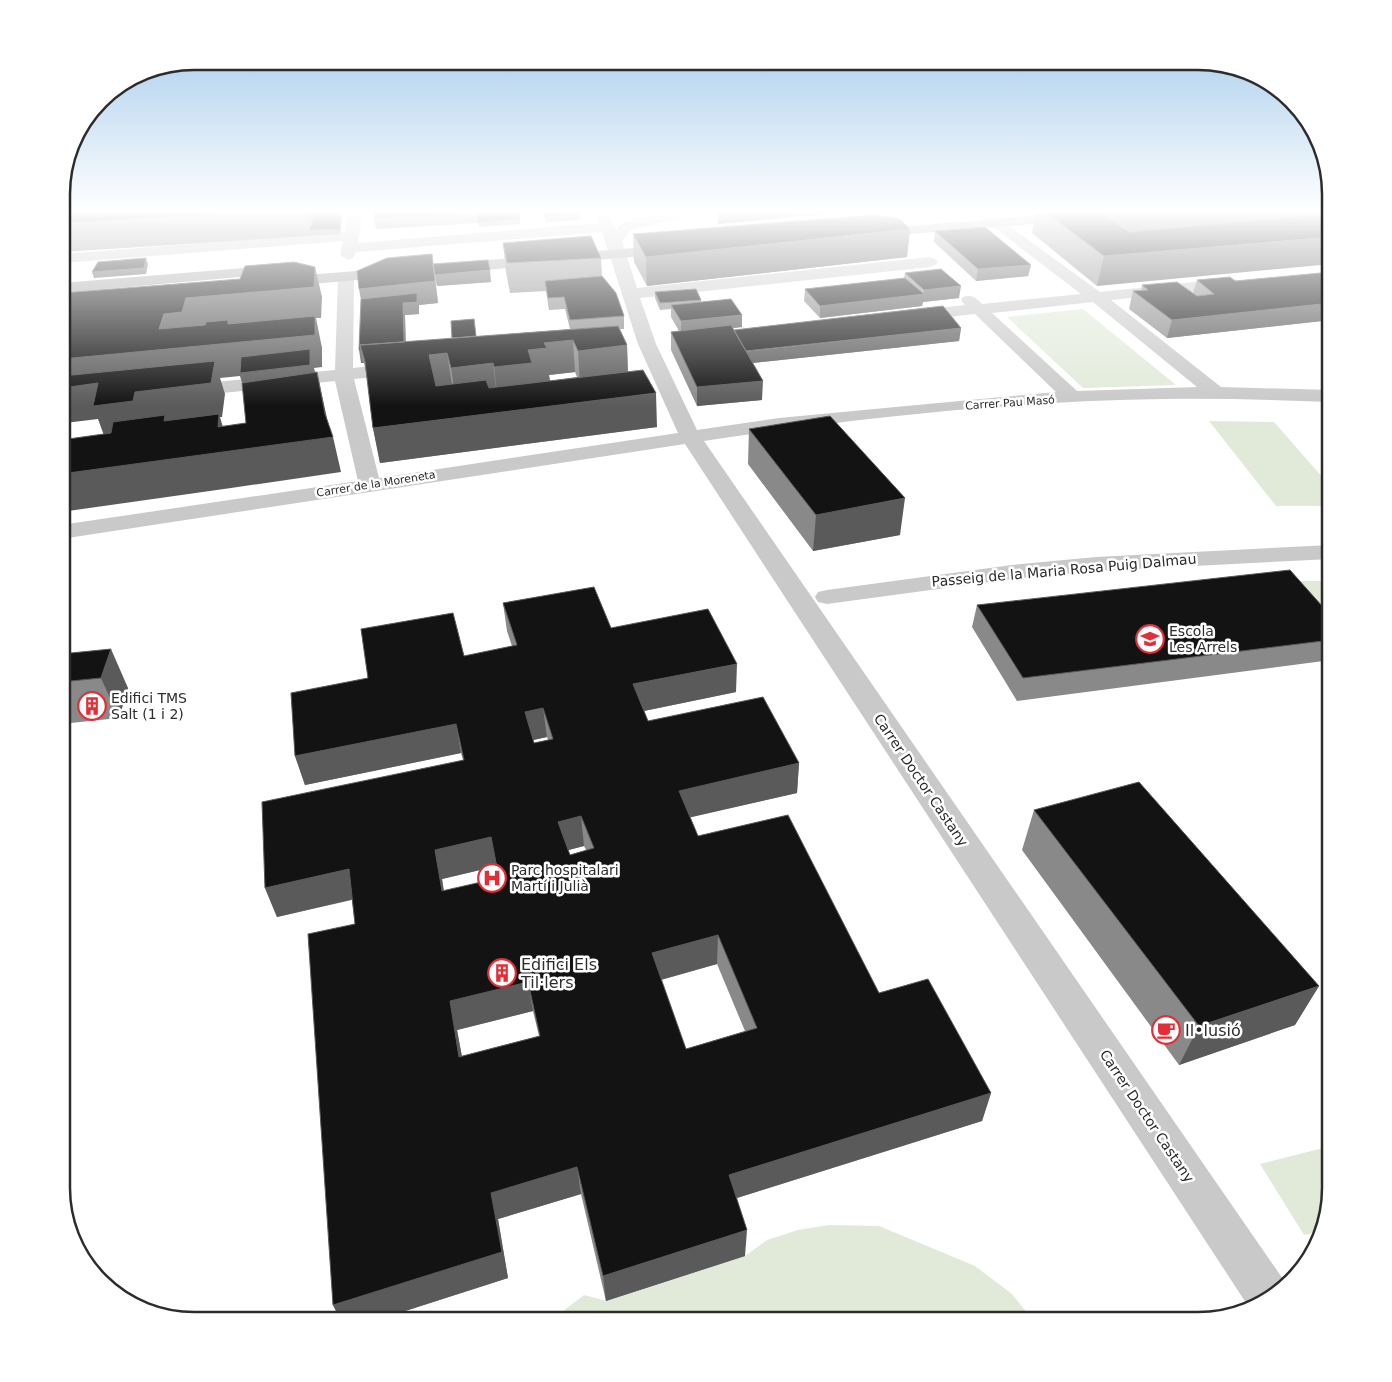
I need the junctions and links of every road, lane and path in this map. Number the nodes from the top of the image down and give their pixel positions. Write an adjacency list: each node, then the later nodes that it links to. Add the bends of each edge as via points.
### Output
1 (156, 277): 8 (main road)
2 (282, 277): 12 (main road, via 256,286)
3 (347, 277): 19 (street)
4 (625, 277): 10 (street, Carrer Doctor Castany)
5 (785, 277): 10 (street)
6 (1070, 277): 11 (street)
7 (1244, 282): 11 (street)
8 (70, 287)
9 (958, 290): 13 (street)
10 (631, 294): 16 (street, Carrer Doctor Castany)
11 (1095, 296): 13 (street); 21 (street)
12 (70, 299)
13 (978, 309): 14 (street); 23 (street)
14 (895, 317)
15 (667, 342): 16 (street)
16 (647, 344): 17 (street); 24 (street, Carrer Doctor Castany)
17 (627, 346)
18 (423, 366): 19 (street)
19 (345, 374): 20 (street); 25 (street)
20 (169, 392)
21 (1216, 393): 22 (street, Carrer Pau Masó); 23 (street, Carrer Pau Masó)
22 (1322, 396)
23 (1073, 398): 24 (street, Carrer Pau Masó, via 892,412)
24 (690, 436): 25 (street, Carrer de la Moreneta); 29 (street, Carrer Doctor Castany)
25 (370, 485): 26 (street, Carrer de la Moreneta)
26 (70, 531)
27 (1322, 552): 28 (street, Passeig de la Maria Rosa Puig Dalmau, via 1096,564)
28 (827, 597)
29 (1265, 1292)

